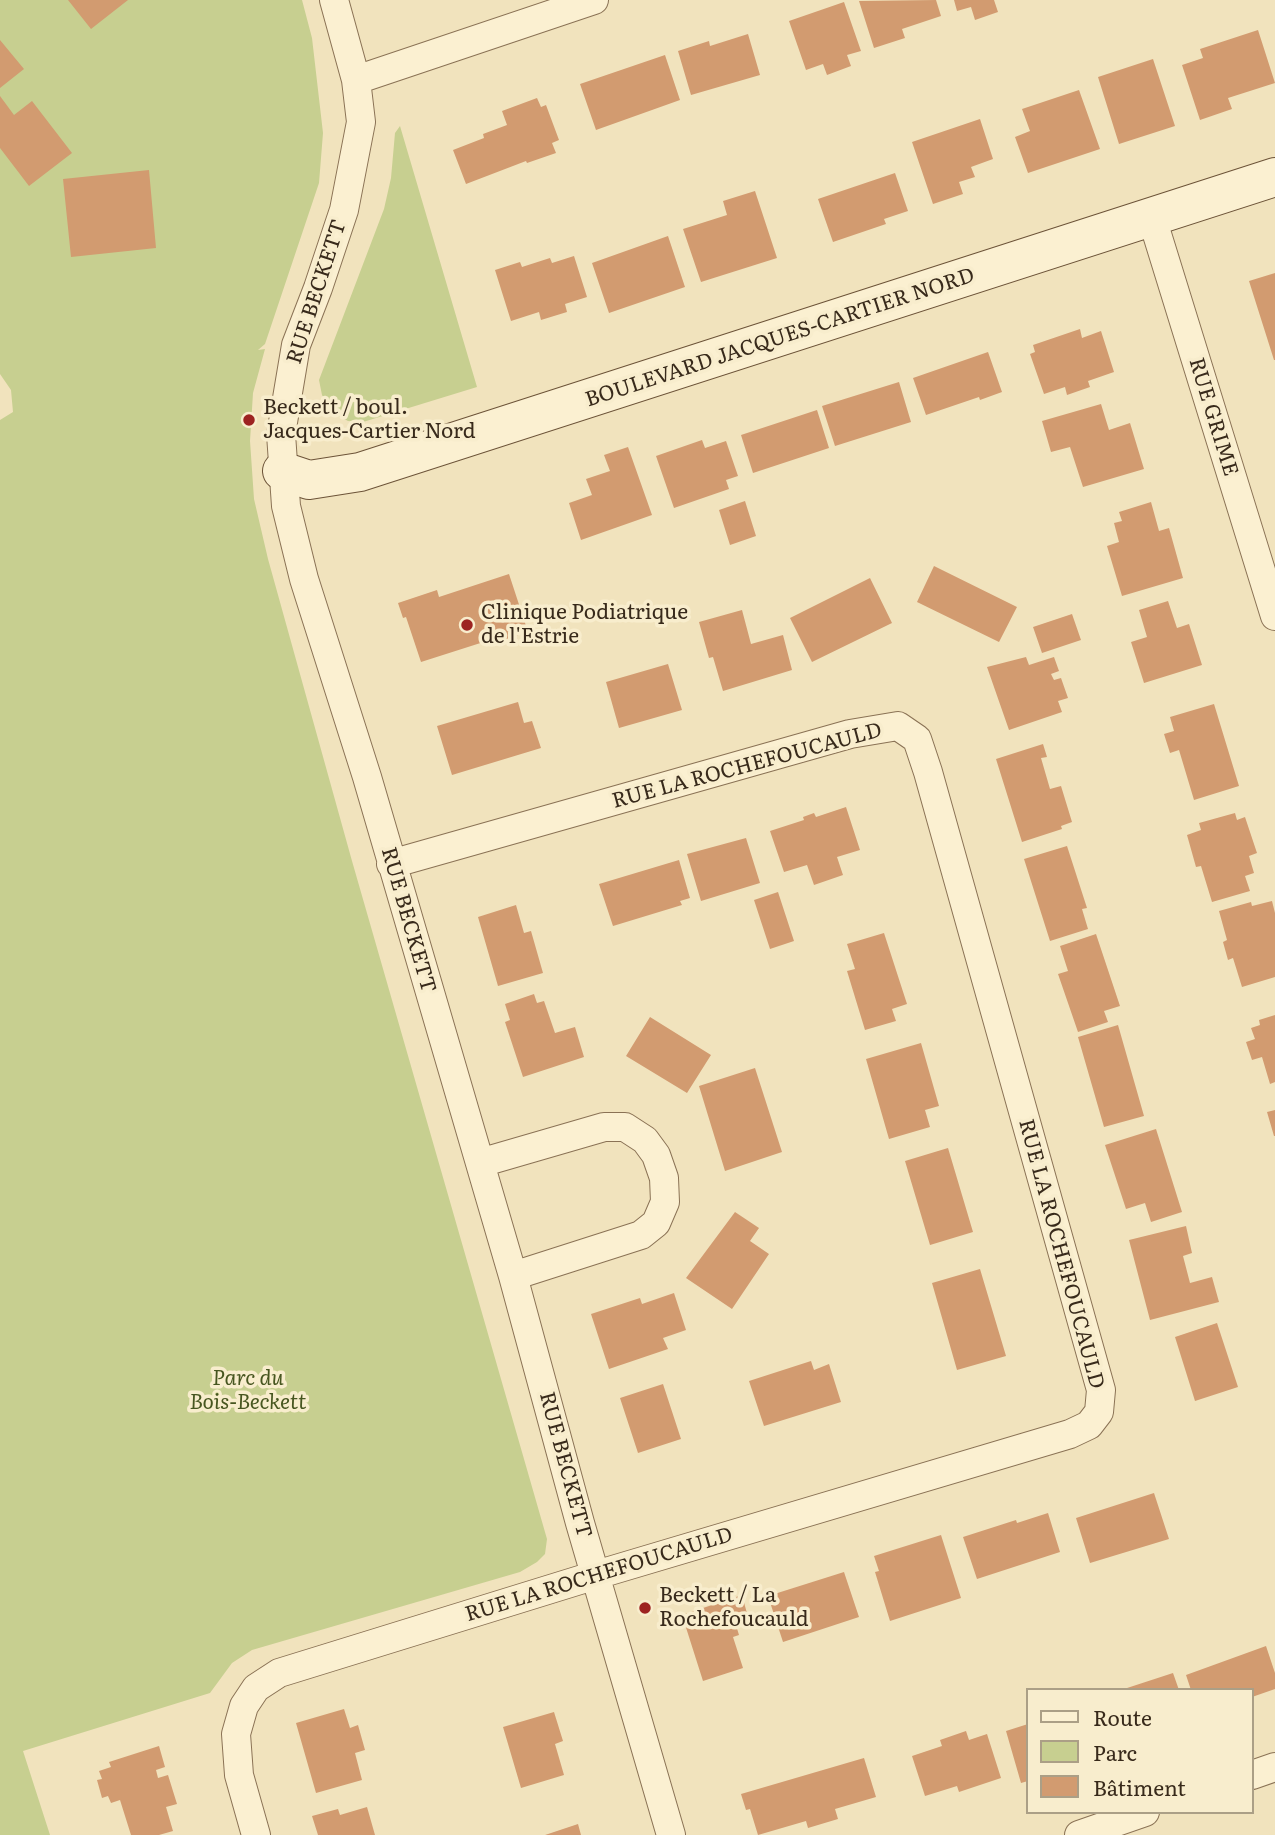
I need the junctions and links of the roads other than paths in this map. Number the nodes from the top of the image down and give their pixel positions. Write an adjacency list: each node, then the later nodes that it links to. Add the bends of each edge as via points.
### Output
1 (334, 0): 3 (street, RUE BECKETT)
2 (594, 0): 3 (street)
3 (356, 80): 6 (street, RUE BECKETT, via 361,122 344,210 296,345 281,434)
4 (1275, 177): 5 (street, BOULEVARD JACQUES-CARTIER NORD)
5 (1152, 218): 6 (street, BOULEVARD JACQUES-CARTIER NORD, via 360,472 309,480); 7 (street, RUE GRIME)
6 (282, 471): 8 (street, RUE BECKETT, via 304,579)
7 (1275, 616)
8 (391, 864): 9 (street, RUE BECKETT); 11 (street, RUE LA ROCHEFOUCAULD, via 862,732 898,726 917,740 928,772 1101,1390 1099,1412 1089,1425 1070,1434)
9 (480, 1163): 10 (street, RUE BECKETT); 10 (street, via 604,1127 625,1127 645,1140 664,1178 664,1202 656,1223 641,1235)
10 (513, 1276): 11 (street, RUE BECKETT)
11 (596, 1575): 15 (street, RUE LA ROCHEFOUCAULD, via 279,1673 256,1688 244,1706 236,1734 239,1775); 16 (street, RUE BECKETT)
12 (1275, 1767): 13 (street)
13 (1254, 1774)
14 (1139, 1814): 17 (street)
15 (257, 1835)
16 (671, 1835)
17 (1079, 1835)

